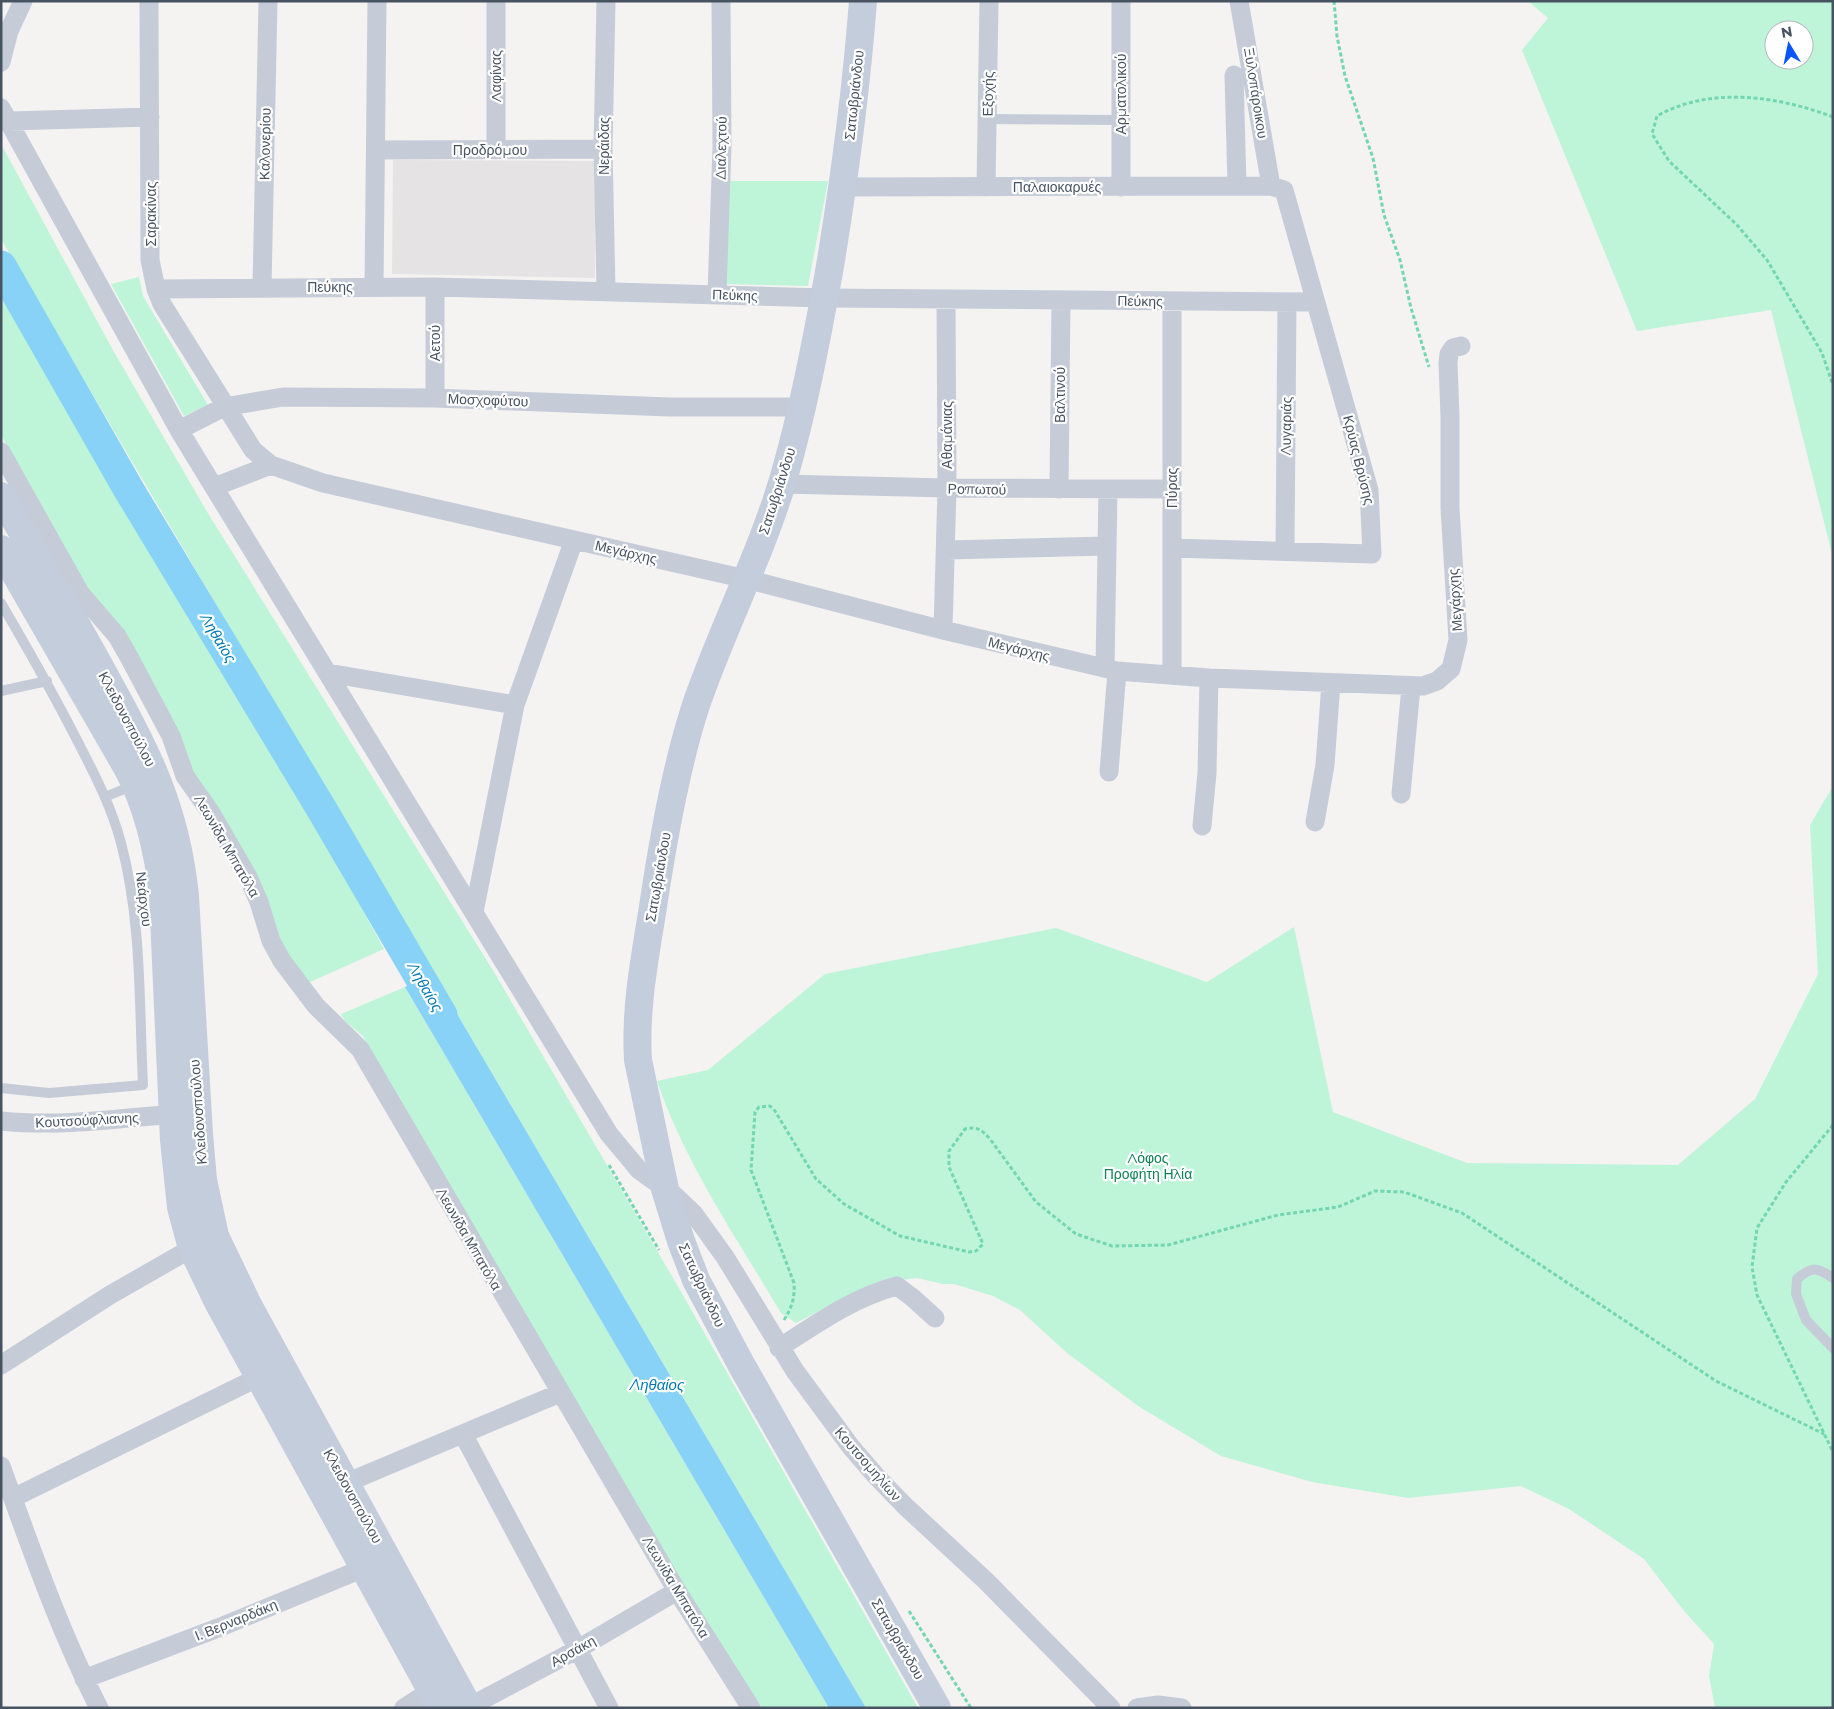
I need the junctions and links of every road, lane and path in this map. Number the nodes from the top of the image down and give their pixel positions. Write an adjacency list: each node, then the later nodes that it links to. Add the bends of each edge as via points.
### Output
1 (23, 1): 13 (street, via 9,31)
2 (150, 1): 16 (street, Σαρακίνας)
3 (268, 1): 29 (street, Καλονερίου)
4 (377, 1): 21 (street)
5 (496, 1): 22 (street, Λαφίνας)
6 (606, 1): 20 (street, Νεράιδας)
7 (721, 1): 33 (street, Διαλεχτού)
8 (863, 1): 25 (street, Σατωβριάνδου)
9 (989, 1): 18 (street, Εξοχής)
10 (1121, 1): 19 (street, Αρματολικού)
11 (1239, 1): 24 (street, Ξυλοπάροικου)
12 (1334, 1): 41 (path, via 1345,76 1372,158 1384,215 1400,260)
13 (1, 62)
14 (1234, 75): 23 (street)
15 (5, 114): 16 (street); 46 (street, Κουτσομηλίων)
16 (150, 117): 31 (street, Σαρακίνας, via 150,260)
17 (1833, 117): 42 (path, via 1771,98 1728,98 1676,105 1657,116 1652,134 1669,161 1737,225 1767,260 1822,353)
18 (987, 119): 19 (lane); 26 (street, Εξοχής)
19 (1121, 120): 27 (street, Αρματολικού)
20 (603, 149): 22 (street, Προδρόμου); 32 (street, Νεράιδας)
21 (376, 150): 22 (street, Προδρόμου); 28 (street)
22 (496, 150)
23 (1237, 186): 24 (street, Παλαιοκαρυές); 27 (street, Παλαιοκαρυές)
24 (1271, 186): 39 (street, Κρύας Βρύσης, via 1282,188 1286,193)
25 (844, 187): 26 (street, Παλαιοκαρυές); 34 (street, Σατωβριάνδου)
26 (986, 187): 27 (street, Παλαιοκαρυές)
27 (1121, 187)
28 (374, 286): 29 (street, Πεύκης); 30 (street, Πεύκης)
29 (262, 287): 31 (street, Πεύκης)
30 (435, 287): 32 (street, Πεύκης); 43 (street, Αετού)
31 (156, 289): 44 (street, Σαρακίνας, via 179,334)
32 (606, 290): 33 (street, Πεύκης)
33 (718, 294): 34 (street, Πεύκης)
34 (824, 298): 35 (street, Πεύκης); 45 (street, Σατωβριάνδου)
35 (946, 299): 36 (street, Πεύκης); 51 (street, Αθαμάνιας)
36 (1060, 300): 37 (street, Πεύκης); 52 (street, Βαλτινού)
37 (1172, 301): 38 (street, Πεύκης); 54 (street, Πύρας)
38 (1287, 302): 39 (street, Πεύκης); 61 (street, Λυγαριάς)
39 (1315, 302): 61 (street, Κρύας Βρύσης, via 1369,490 1372,554)
40 (1461, 346): 72 (street, Μεγάρχης, via 1448,354 1450,508 1458,640 1451,668 1437,681)
41 (1430, 372)
42 (1833, 385)
43 (435, 398): 44 (street, Μοσχοφύτου, via 283,397); 45 (street, Μοσχοφύτου, via 669,407)
44 (224, 407): 46 (street, Μοσχοφύτου); 48 (street, Μεγάρχης, via 253,450)
45 (803, 407): 49 (street, Σατωβριάνδου)
46 (179, 430): 50 (street, Κουτσομηλίων)
47 (1, 452): 63 (street, Λεωνίδα Μπατόλα)
48 (271, 465): 50 (street); 56 (street, Μεγάρχης, via 323,483)
49 (782, 484): 51 (street, Ροπωτού); 62 (street, Σατωβριάνδου)
50 (214, 487): 67 (street, Κουτσομηλίων)
51 (947, 488): 52 (street, Ροπωτού); 60 (street, Αθαμάνιας)
52 (1059, 489): 53 (street, Ροπωτού)
53 (1108, 489): 54 (street, Ροπωτού); 57 (street)
54 (1172, 489): 58 (street, Πύρας)
55 (1, 496): 63 (street, Κλειδονοπούλου)
56 (574, 540): 62 (street, Μεγάρχης); 74 (street)
57 (1107, 546): 60 (street); 66 (street)
58 (1172, 548): 61 (street, Κρύας Βρύσης); 68 (street, Πύρας)
59 (1, 549): 76 (street, Κλειδονοπούλου)
60 (946, 550): 65 (street, Αθαμάνιας)
61 (1285, 551)
62 (746, 579): 65 (street, Μεγάρχης); 85 (street, Σατωβριάνδου, via 688,734 660,862 637,1013 638,1060)
63 (74, 601): 93 (street, Λεωνίδα Μπατόλα, via 117,636 171,736 185,776 248,877 282,961 316,1006 360,1049); 97 (street, Κλειδονοπούλου, via 149,758 177,839 185,896 201,1160 216,1236 248,1306)
64 (1, 603): 70 (lane, Νεάρχου)
65 (943, 630): 66 (street, Μεγάρχης)
66 (1111, 670): 68 (street, Μεγάρχης); 75 (street)
67 (328, 673): 74 (street); 81 (street, Κουτσομηλίων)
68 (1172, 675): 69 (street, Μεγάρχης)
69 (1209, 678): 71 (street, Μεγάρχης); 80 (street, via 1208,774)
70 (47, 681): 73 (lane); 78 (lane, Νεάρχου)
71 (1331, 684): 72 (street, Μεγάρχης); 79 (street, via 1325,765)
72 (1411, 687): 77 (street)
73 (1, 690)
74 (515, 705): 81 (street)
75 (1109, 772)
76 (136, 784): 78 (lane); 83 (street, Κλειδονοπούλου, via 158,854)
77 (1401, 794)
78 (105, 797): 82 (lane, Νεάρχου, via 121,843 133,915 143,1085 49,1093)
79 (1315, 822)
80 (1202, 826)
81 (474, 912): 85 (street, Κουτσομηλίων, via 609,1134 630,1162)
82 (1, 1088)
83 (173, 1114): 84 (street, Κουτσούφλιανης, via 48,1124); 86 (street, Κλειδονοπούλου, via 181,1207)
84 (1, 1121)
85 (665, 1189): 89 (street, Κουτσομηλίων, via 687,1206 707,1231); 110 (street, Σατωβριάνδου, via 688,1262 709,1306)
86 (192, 1248): 91 (street, via 110,1295); 92 (street, Κλειδονοπούλου)
87 (1833, 1278): 90 (lane, via 1821,1269 1807,1270 1797,1279 1796,1294 1806,1320)
88 (935, 1318): 89 (street, via 897,1286)
89 (775, 1340): 95 (path, via 795,1296 794,1283 751,1170 755,1112 765,1105 774,1111 816,1180 844,1204 900,1236 969,1252 976,1252 984,1244 949,1167 949,1151 965,1129 973,1127 982,1130 990,1139 1036,1202 1076,1234 1112,1246 1168,1245 1278,1214 1338,1207 1375,1191 1404,1192 1462,1213 1716,1382); 112 (street, Κουτσομηλίων, via 818,1405 876,1476 986,1581)
90 (1833, 1348)
91 (1, 1365)
92 (259, 1377): 98 (street); 99 (street, Κλειδονοπούλου)
93 (560, 1393): 94 (street); 100 (street, Λεωνίδα Μπατόλα)
94 (463, 1434): 97 (street); 102 (street)
95 (1824, 1434)
96 (1, 1466): 98 (street)
97 (346, 1483): 99 (street, Κλειδονοπούλου)
98 (13, 1498): 103 (street, via 37,1569)
99 (375, 1563): 103 (street, Ι. Βερναρδάκη); 104 (street, Κλειδονοπούλου); 106 (street, Κλειδονοπούλου)
100 (677, 1591): 102 (street, Αρσάκη); 109 (street, Λεωνίδα Μπατόλα)
101 (908, 1610): 111 (path)
102 (578, 1649): 106 (street, Αρσάκη); 108 (street)
103 (84, 1679): 105 (street)
104 (436, 1699): 107 (street)
105 (94, 1706)
106 (468, 1707)
107 (404, 1708)
108 (609, 1708)
109 (751, 1708)
110 (938, 1708)
111 (971, 1708)
112 (1111, 1708)
113 (1137, 1708): 114 (street, via 1158,1705)
114 (1182, 1708)

